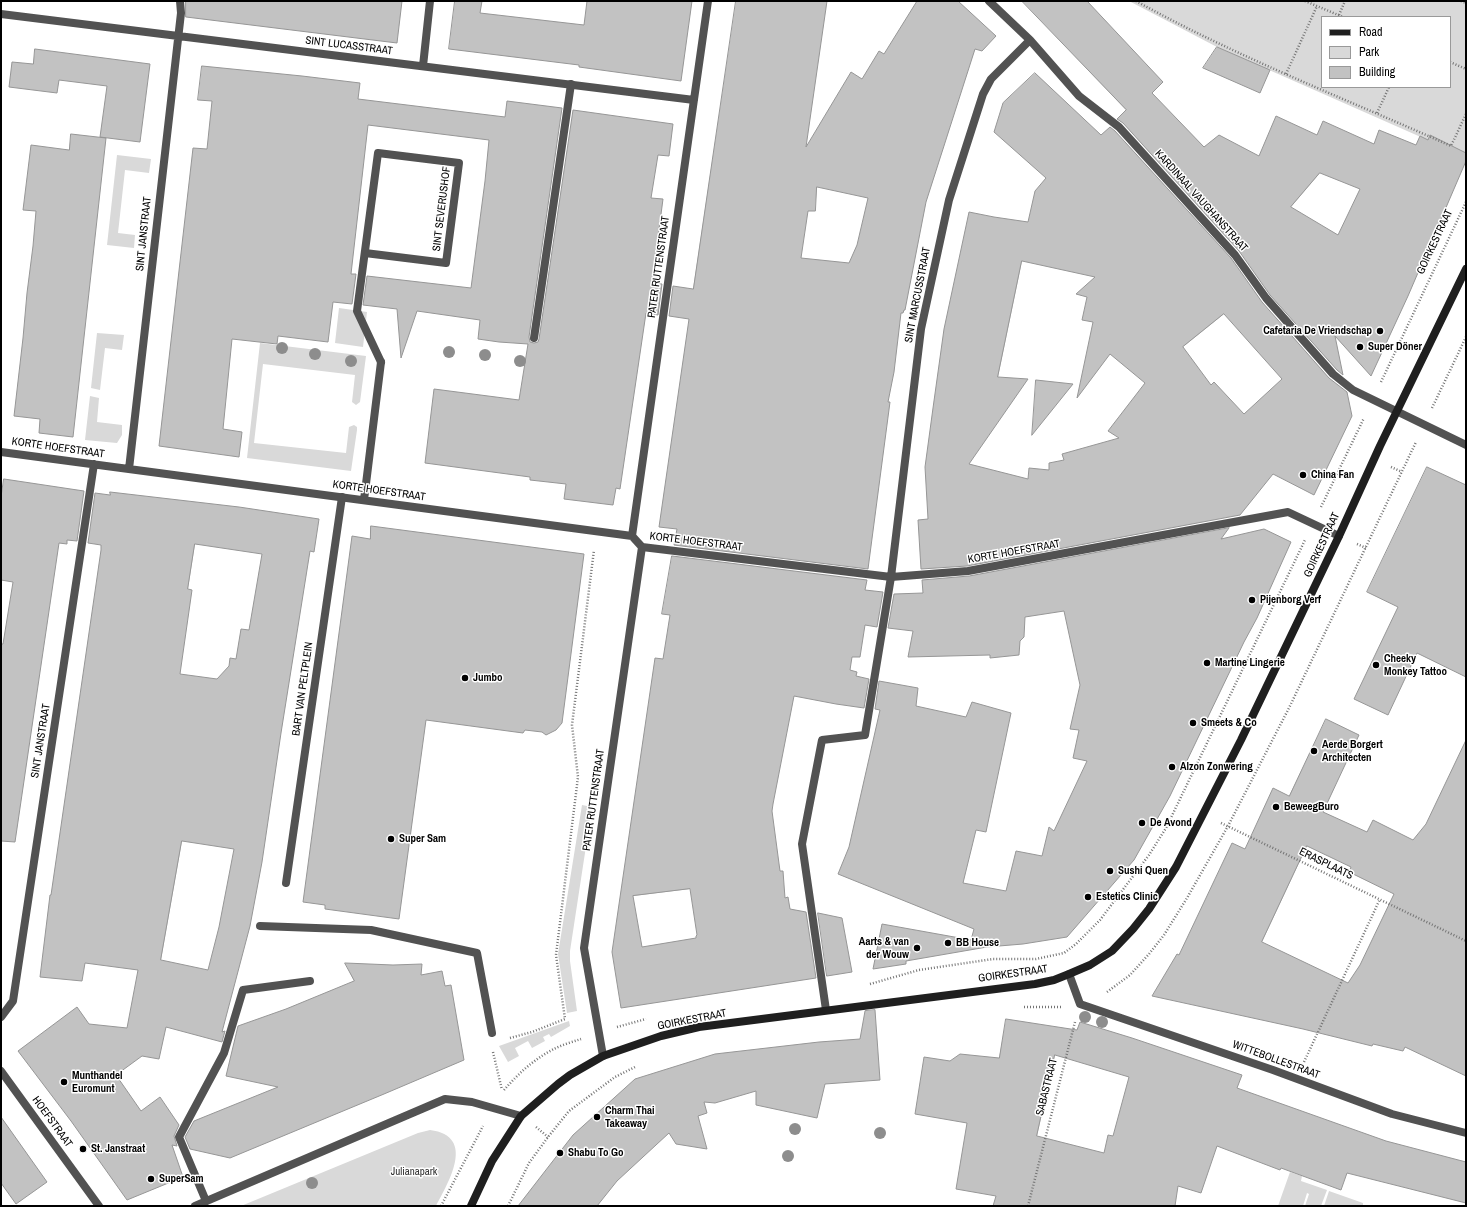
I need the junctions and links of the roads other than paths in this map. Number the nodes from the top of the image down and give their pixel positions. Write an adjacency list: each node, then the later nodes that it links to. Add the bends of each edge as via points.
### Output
1 (180, 1): 6 (street, SINT JANSTRAAT)
2 (430, 1): 8 (street)
3 (708, 1): 10 (street, PATER RUTTENSTRAAT)
4 (989, 1): 7 (street, KARDINAAL VAUGHANSTRAAT)
5 (1, 14): 6 (street, SINT LUCASSTRAAT)
6 (178, 36): 8 (street, SINT LUCASSTRAAT); 18 (street, SINT JANSTRAAT)
7 (1030, 40): 14 (street, KARDINAAL VAUGHANSTRAAT, via 1079,96 1130,138 1235,255 1266,298 1332,374 1353,390); 24 (street, SINT MARCUSSTRAAT, via 991,79 983,94 949,200 921,329)
8 (423, 66): 9 (street, SINT LUCASSTRAAT)
9 (571, 84): 10 (street, SINT LUCASSTRAAT); 13 (street)
10 (694, 100): 21 (street, PATER RUTTENSTRAAT)
11 (365, 253): 11 (street, SINT SEVERUSHOF, via 446,263 458,163 378,153); 20 (street, SINT SEVERUSHOF, via 357,311 380,362)
12 (1466, 269): 14 (street, GOIRKESTRAAT)
13 (534, 338)
14 (1396, 412): 15 (street, KARDINAAL VAUGHANSTRAAT); 22 (street, GOIRKESTRAAT)
15 (1466, 445)
16 (1, 452): 17 (street, KORTE HOEFSTRAAT)
17 (94, 464): 18 (street, KORTE HOEFSTRAAT); 30 (street, SINT JANSTRAAT, via 13,1001)
18 (129, 469): 19 (street, KORTE HOEFSTRAAT)
19 (342, 497): 20 (street, KORTE HOEFSTRAAT); 25 (street, BART VAN PELTPLEIN)
20 (364, 500): 21 (street, KORTE HOEFSTRAAT)
21 (632, 536): 23 (street, KORTE HOEFSTRAAT)
22 (1339, 536): 24 (street, KORTE HOEFSTRAAT, via 1288,512 976,570); 27 (street, GOIRKESTRAAT, via 1204,815 1176,867 1133,930 1112,951)
23 (642, 547): 24 (street, KORTE HOEFSTRAAT); 32 (street, PATER RUTTENSTRAAT, via 584,948)
24 (891, 577): 29 (street, SINT MARCUSSTRAAT, via 864,735 822,740 802,844)
25 (286, 884)
26 (260, 926): 31 (street, via 371,930 477,953)
27 (1069, 974): 29 (street, GOIRKESTRAAT, via 1036,984); 35 (street, WITTEBOLLESTRAAT, via 1080,1004 1392,1114)
28 (310, 981): 36 (street, via 243,990 224,1053 179,1137)
29 (826, 1010): 32 (street, GOIRKESTRAAT, via 700,1027 661,1036)
30 (1, 1017)
31 (492, 1033)
32 (603, 1056): 34 (street, via 558,1084)
33 (1, 1071): 37 (street, HOEFSTRAAT)
34 (521, 1116): 36 (street, via 472,1102 445,1099); 39 (street, via 492,1160)
35 (1466, 1133)
36 (206, 1201): 38 (street)
37 (99, 1206)
38 (195, 1206)
39 (471, 1206)

